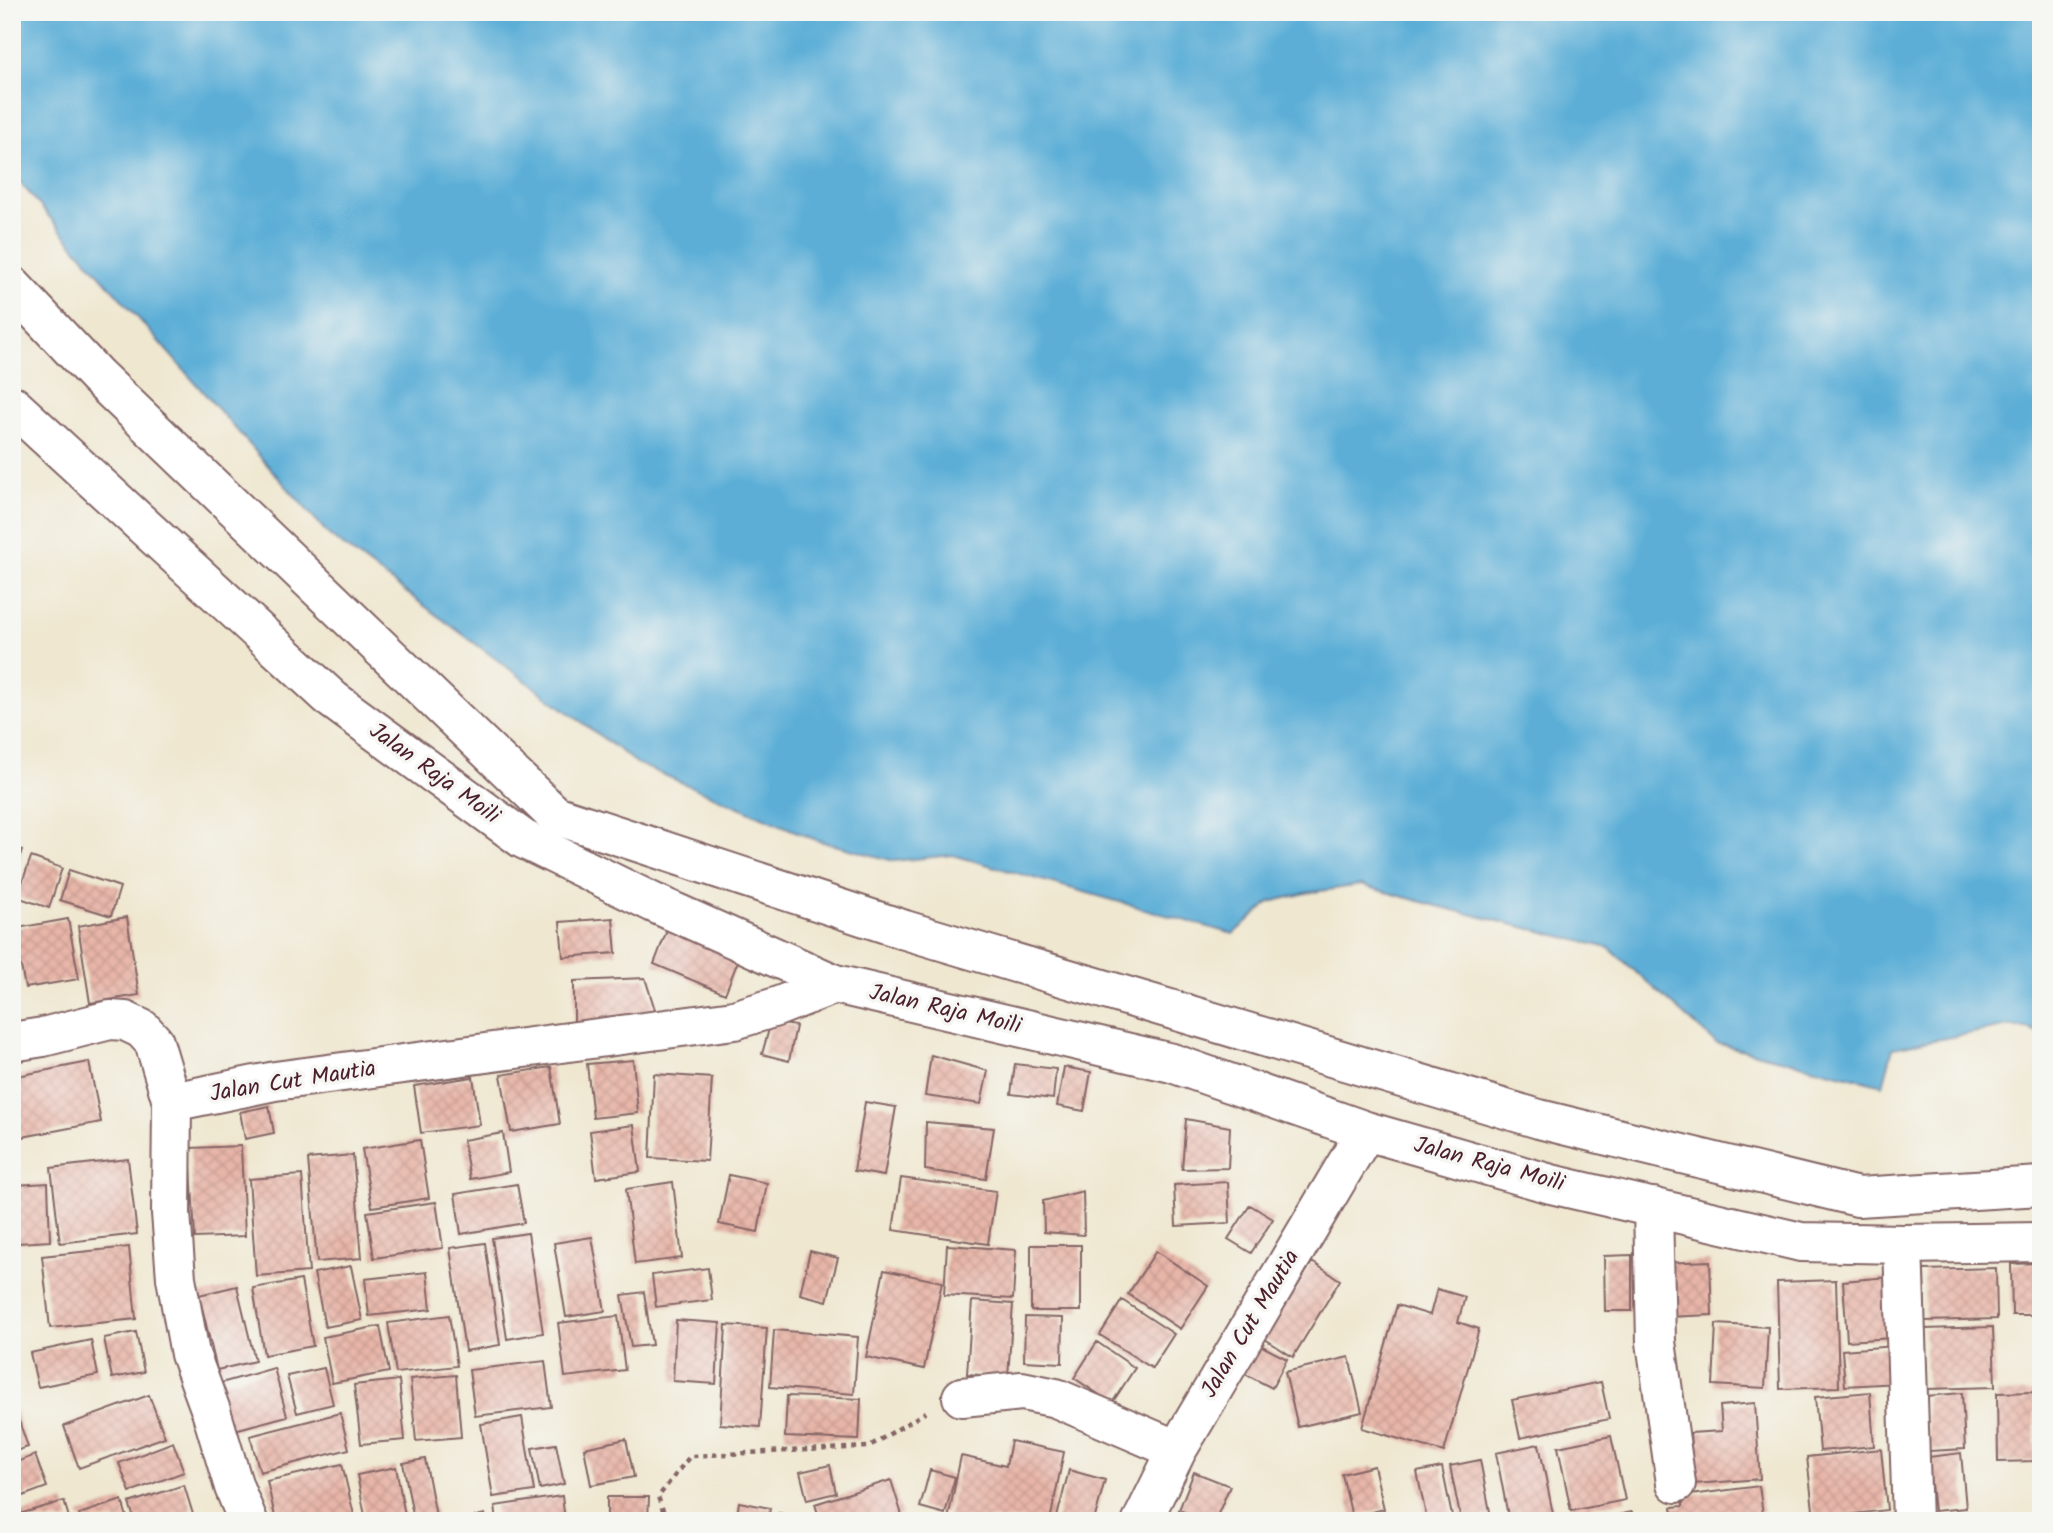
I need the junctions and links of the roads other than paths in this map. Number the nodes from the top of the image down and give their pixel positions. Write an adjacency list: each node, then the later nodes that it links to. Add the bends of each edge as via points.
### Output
1 (12, 286): 7 (street, via 97,376 555,815 905,930 1553,1122 1858,1196)
2 (12, 405): 3 (street, Jalan Raja Moili, via 333,700 523,839)
3 (835, 984): 5 (street, Jalan Cut Mautia, via 734,1020 275,1081); 6 (street, Jalan Raja Moili, via 1172,1063)
4 (12, 1042): 5 (street, via 110,1020 125,1021 142,1028 154,1042)
5 (172, 1102): 14 (street, via 171,1213 176,1278 190,1354)
6 (1366, 1131): 8 (street, Jalan Raja Moili, via 1551,1184); 12 (street, Jalan Cut Mautia)
7 (2041, 1186)
8 (1653, 1207): 10 (street, Jalan Raja Moili, via 1801,1242); 13 (street, via 1656,1342)
9 (2041, 1242): 10 (street, Jalan Raja Moili)
10 (1903, 1244): 16 (street)
11 (962, 1397): 12 (street, via 1022,1391 1056,1398)
12 (1177, 1450): 15 (street, Jalan Cut Mautia)
13 (1676, 1483)
14 (248, 1521)
15 (1142, 1521)
16 (1912, 1521)

